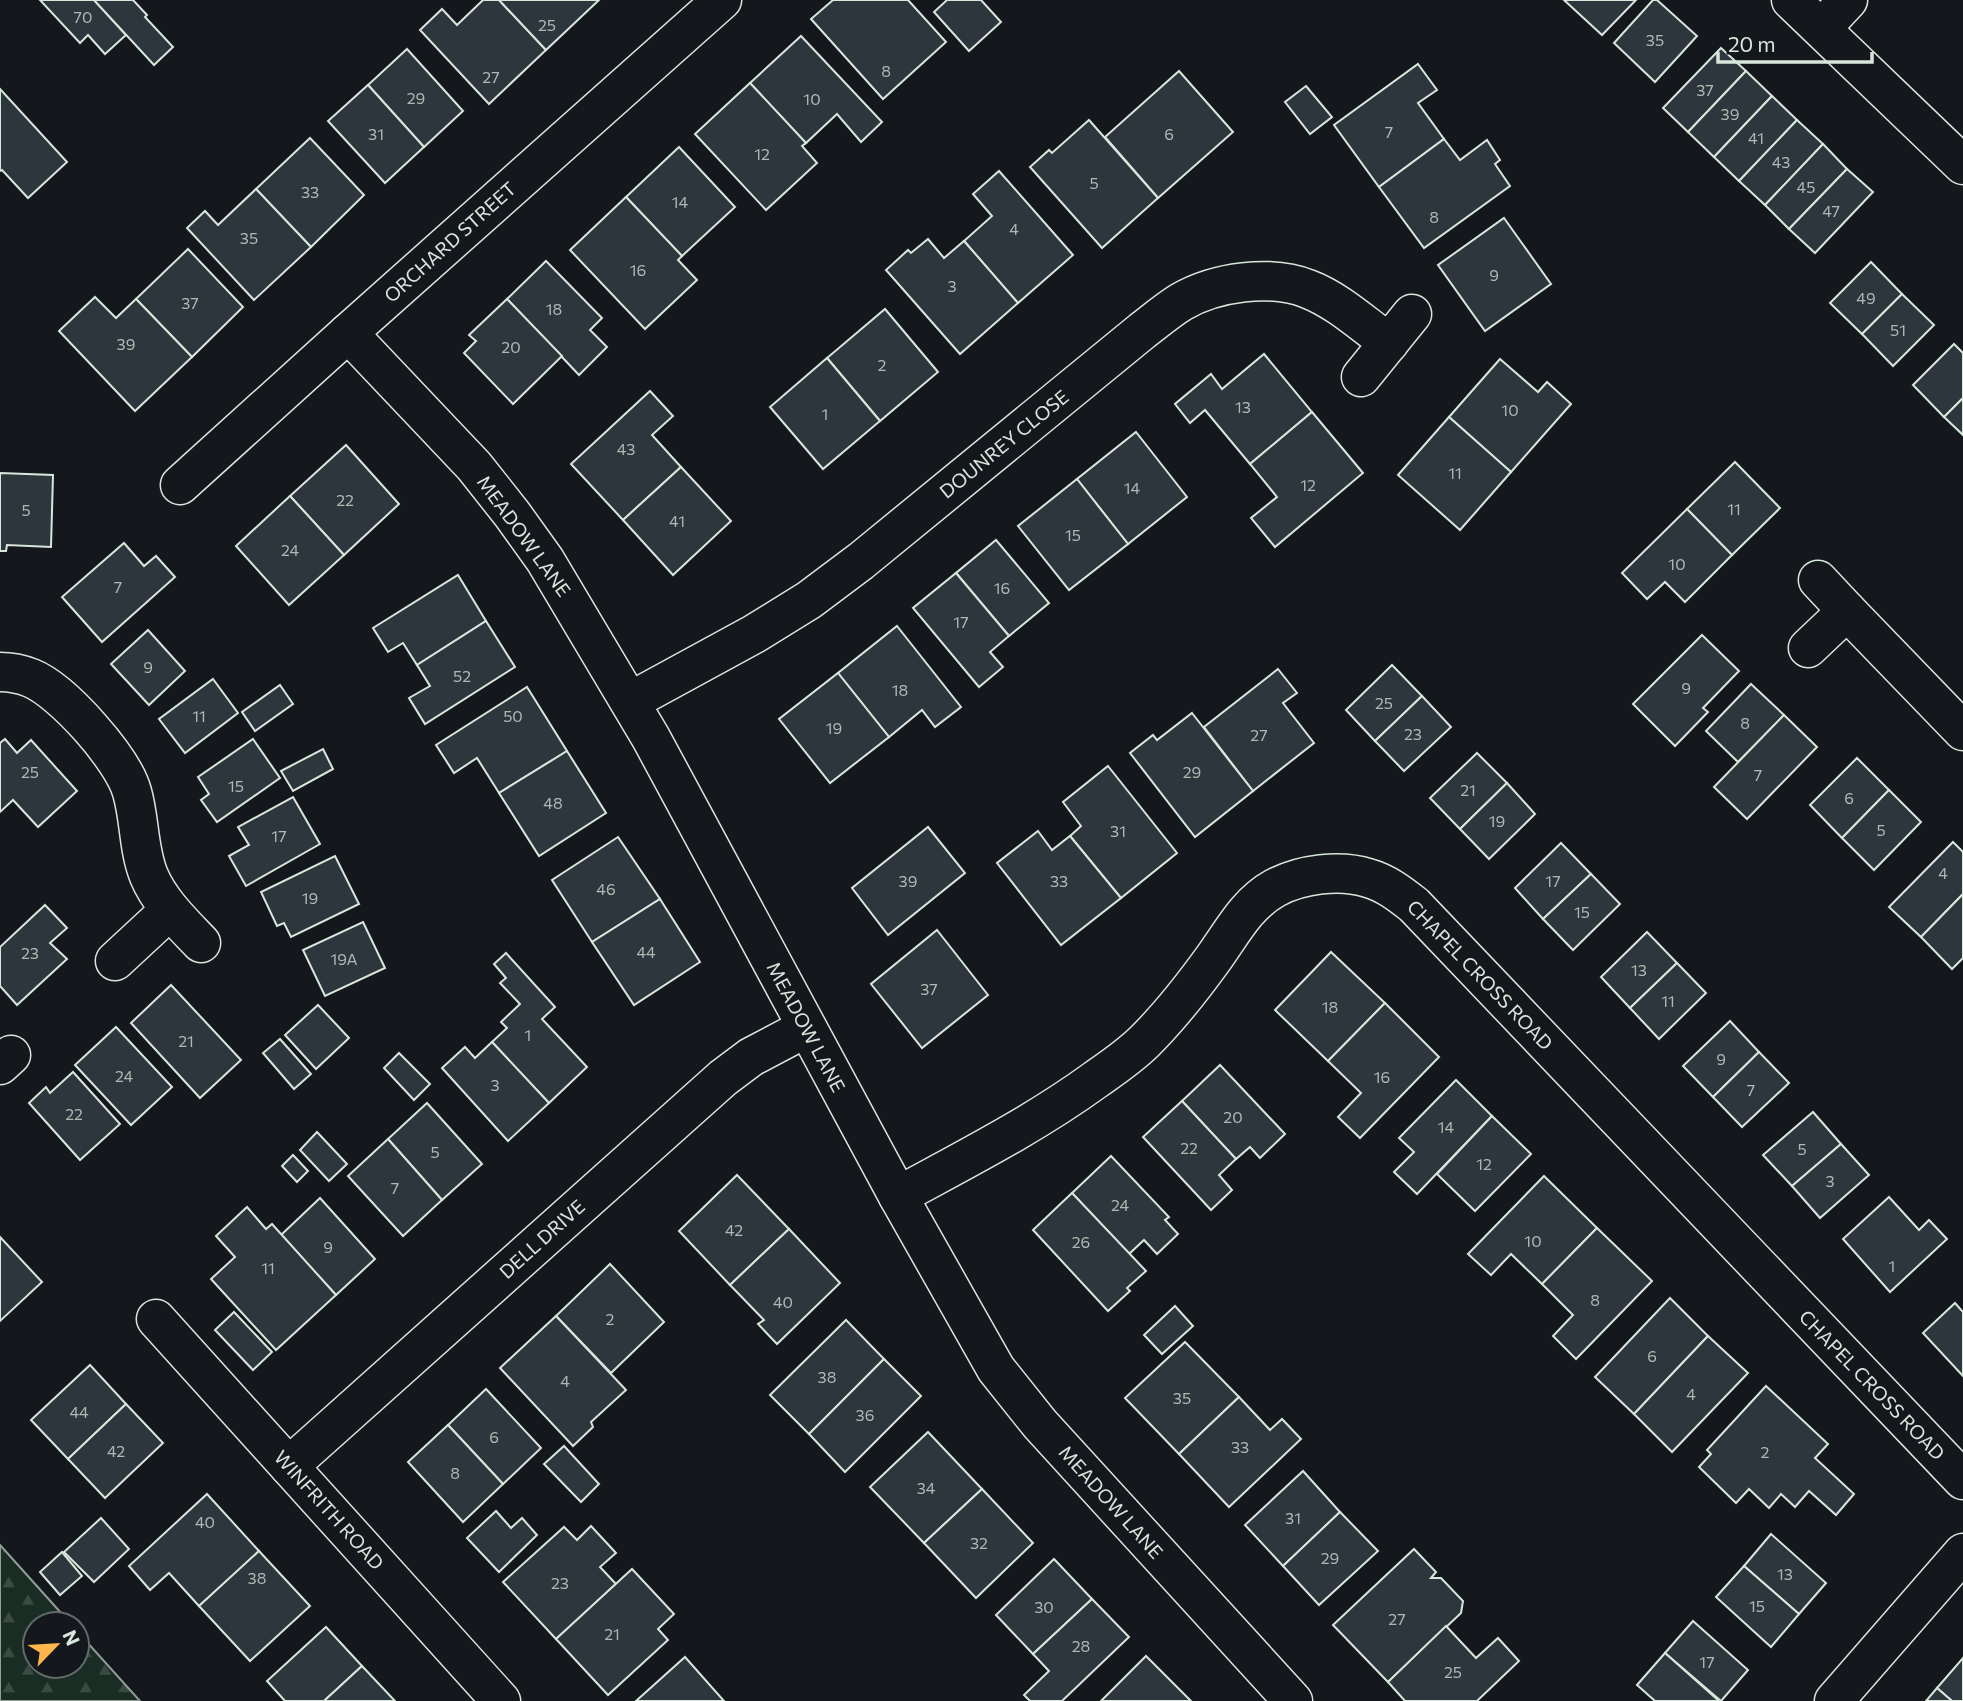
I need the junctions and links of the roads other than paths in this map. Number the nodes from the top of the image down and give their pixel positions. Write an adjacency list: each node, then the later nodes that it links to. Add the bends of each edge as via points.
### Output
1 (722, 0): 6 (street, ORCHARD STREET)
2 (1791, 0): 4 (street)
3 (1847, 0): 4 (street)
4 (1822, 28): 5 (street)
5 (1963, 165)
6 (348, 333): 8 (street, ORCHARD STREET); 13 (street, MEADOW LANE, via 474,466 512,514)
7 (1361, 377): 13 (street, DOUNREY CLOSE, via 1400,328 1307,289 1278,282 1245,282 1182,301 809,600)
8 (180, 485)
9 (1818, 580): 10 (street)
10 (1847, 611): 11 (street); 14 (street)
11 (1808, 648)
12 (0, 671): 15 (street, via 32,678 48,688 121,767 132,790 148,872)
13 (631, 701): 18 (street, MEADOW LANE)
14 (1963, 731)
15 (170, 910): 16 (street); 17 (street)
16 (201, 943)
17 (115, 961)
18 (806, 1028): 19 (street, MEADOW LANE); 21 (street, DELL DRIVE, via 723,1077)
19 (898, 1196): 22 (street, CHAPEL CROSS ROAD, via 1047,1113 1143,1043 1195,984 1237,921 1274,888 1320,875 1369,878 1393,888 1414,905); 25 (street, MEADOW LANE, via 976,1336 1017,1397)
20 (156, 1319): 21 (street, WINFRITH ROAD)
21 (289, 1466): 24 (street, WINFRITH ROAD)
22 (1963, 1480)
23 (1963, 1553): 26 (street)
24 (502, 1701)
25 (1293, 1701)
26 (1834, 1701)

